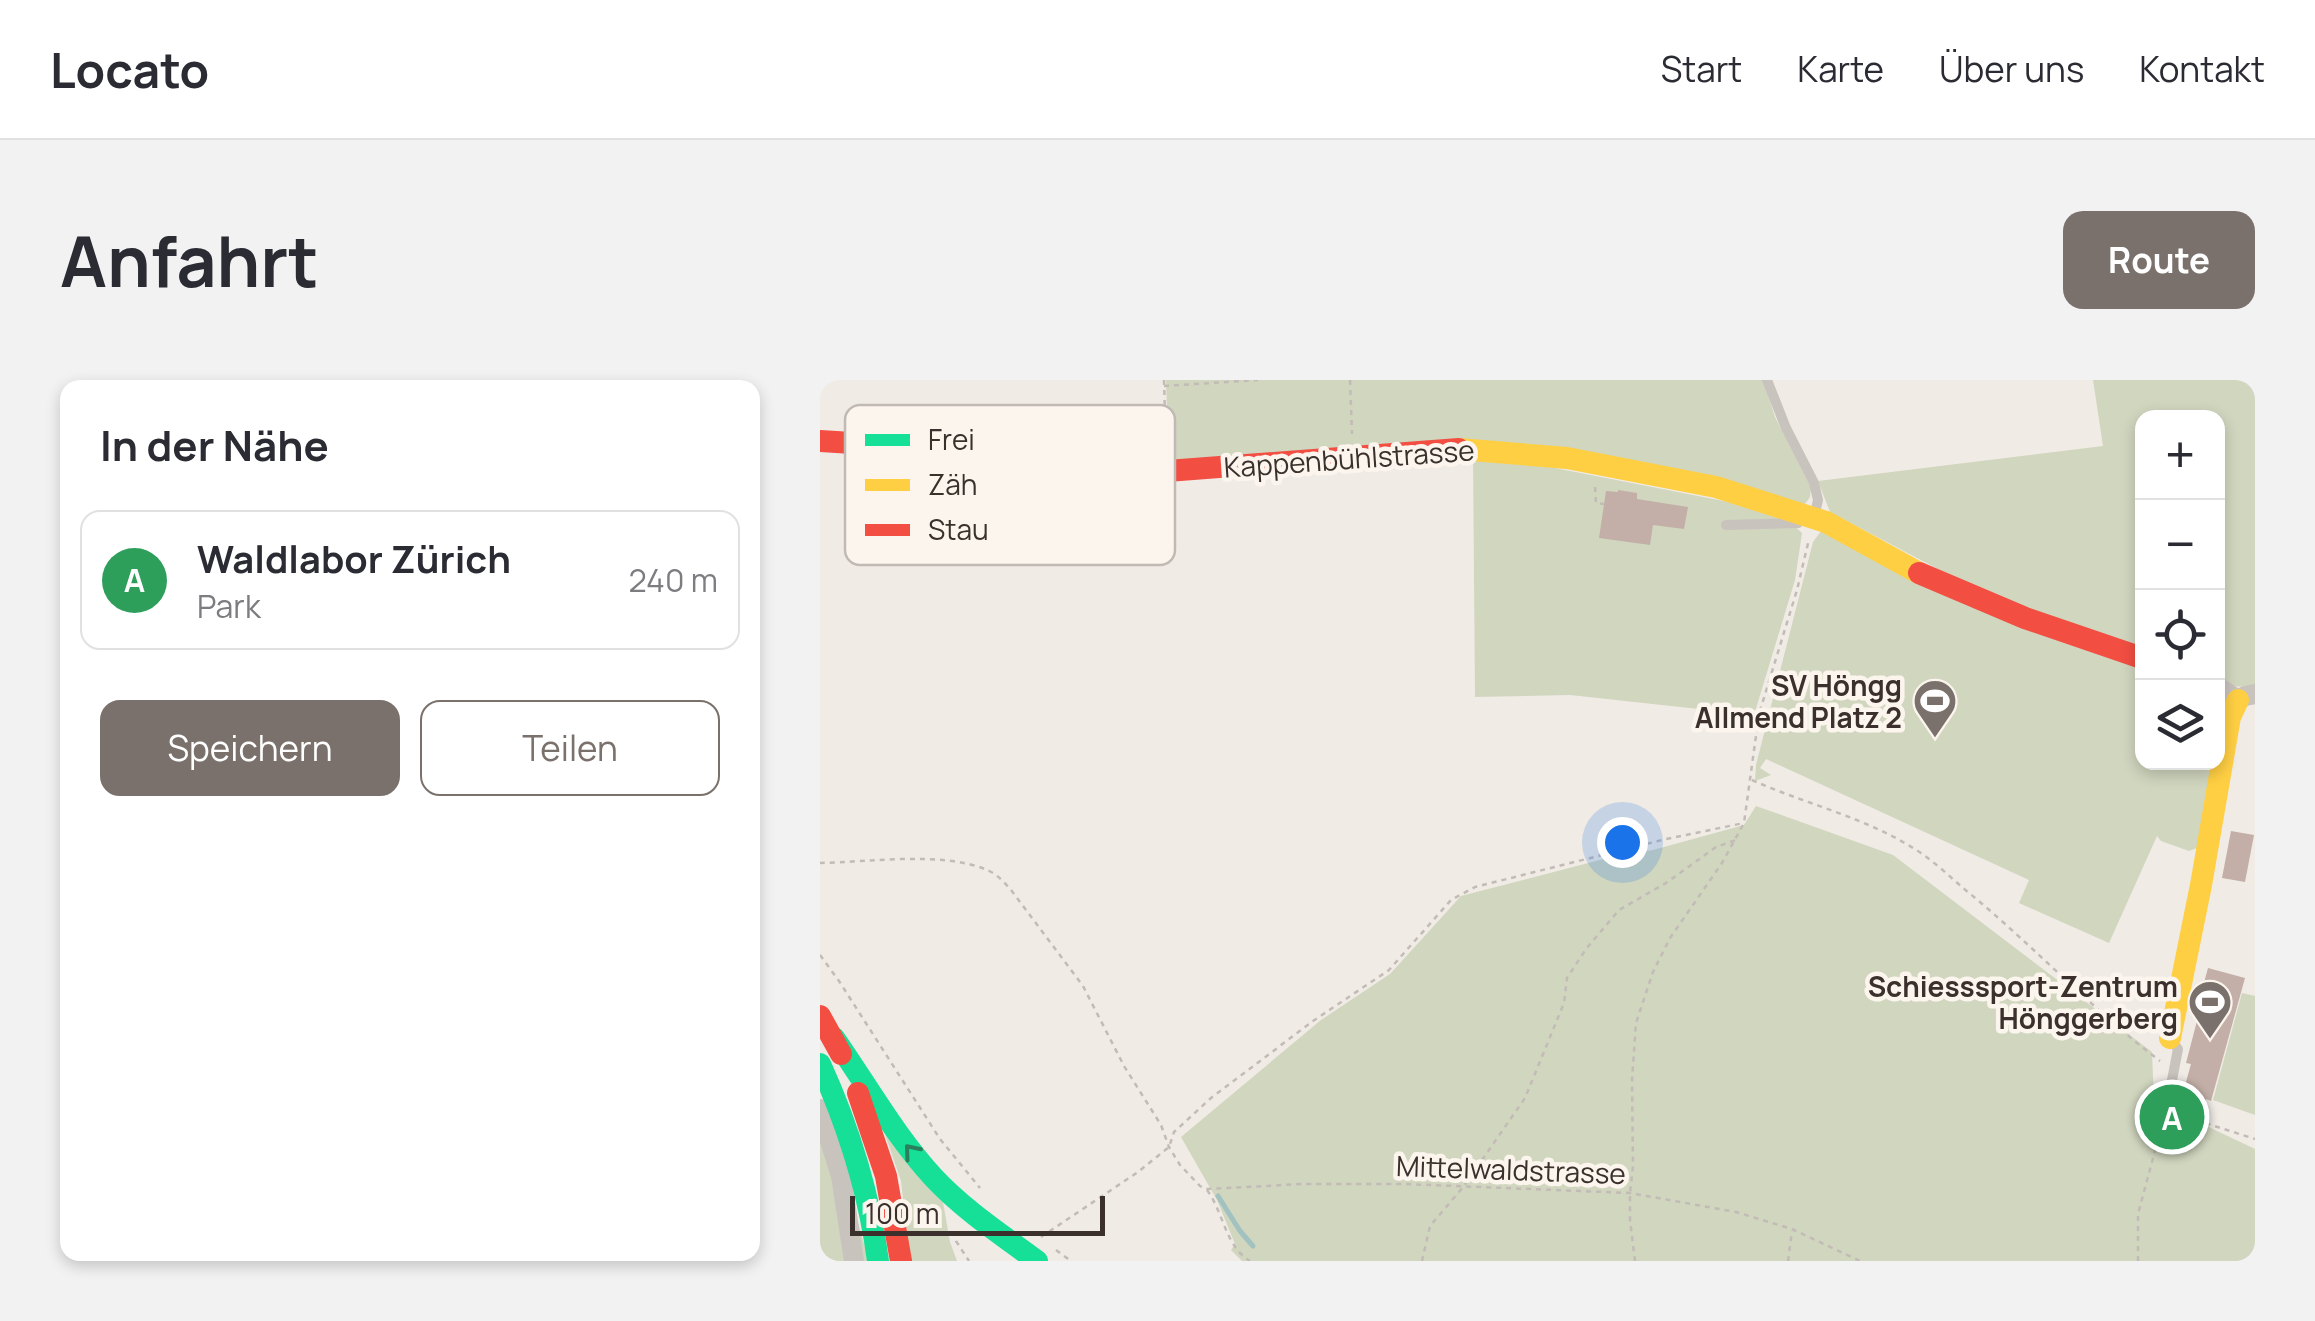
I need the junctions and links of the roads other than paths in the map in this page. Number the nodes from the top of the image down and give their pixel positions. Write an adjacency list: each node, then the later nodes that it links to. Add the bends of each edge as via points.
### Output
1 (1768, 380): 5 (lane, via 1814,482)
2 (820, 442): 3 (street, Kappenbühlstrasse)
3 (845, 443)
4 (1175, 470): 5 (street, Kappenbühlstrasse, via 1468,448 1628,468)
5 (1814, 518): 6 (lane); 7 (street, Kappenbühlstrasse, via 1940,582)
6 (1726, 525)
7 (2135, 656)
8 (2247, 697): 11 (street, via 2230,717)
9 (820, 1016): 10 (street)
10 (834, 1038): 15 (street, one-way to 10, via 954,1198 932,1176); 18 (street, via 880,1153)
11 (2170, 1038): 13 (lane, via 2178,1048)
12 (820, 1064): 17 (street, via 856,1154)
13 (2167, 1106)
14 (820, 1108): 16 (street, via 841,1176)
15 (1039, 1249)
16 (853, 1250)
17 (878, 1261)
18 (900, 1261)

